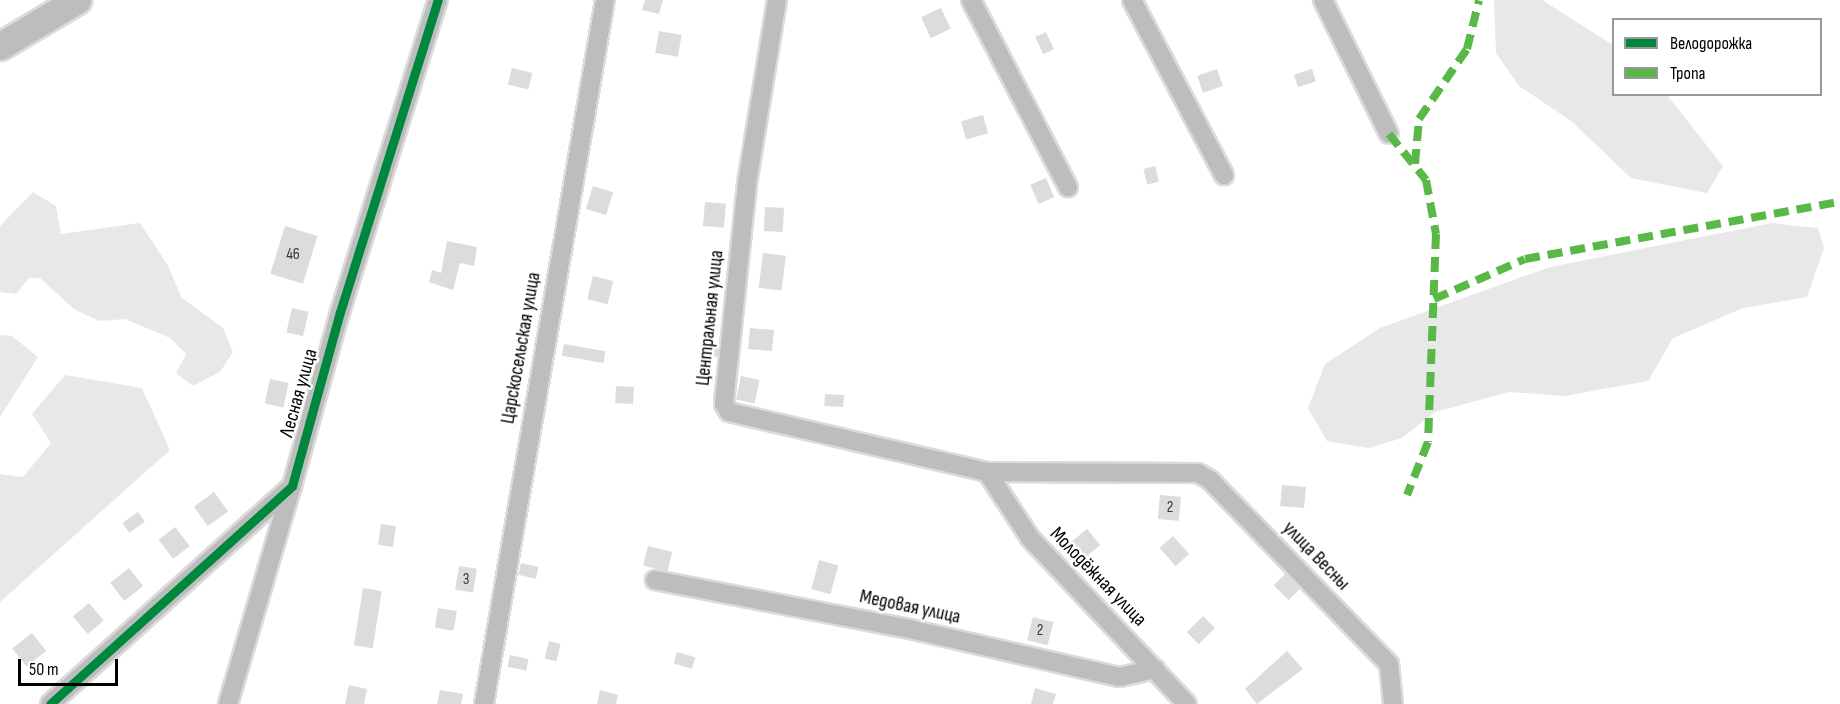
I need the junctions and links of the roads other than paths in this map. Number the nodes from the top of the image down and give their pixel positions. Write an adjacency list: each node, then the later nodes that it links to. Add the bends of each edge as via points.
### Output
1 (76, 0): 8 (highway)
2 (438, 0): 14 (street, Лесная улица, via 340,312)
3 (605, 0): 19 (street, Царскосельская улица)
4 (777, 0): 12 (street, Центральная улица, via 747,184 724,404 729,412)
5 (971, 0): 11 (street)
6 (1132, 0): 10 (street)
7 (1323, 0): 9 (street)
8 (0, 46)
9 (1389, 134)
10 (1224, 175)
11 (1068, 188)
12 (987, 472): 13 (street, Центральная улица, via 1198,473); 16 (street, Молодёжная улица, via 1030,538)
13 (1210, 480): 21 (street, улица Весны, via 1389,664)
14 (292, 486): 17 (street); 18 (street, Лесная улица)
15 (655, 580): 16 (street, Медовая улица, via 914,630 1120,677)
16 (1155, 669): 20 (street, Молодёжная улица)
17 (50, 704)
18 (228, 704)
19 (484, 704)
20 (1187, 704)
21 (1393, 704)

